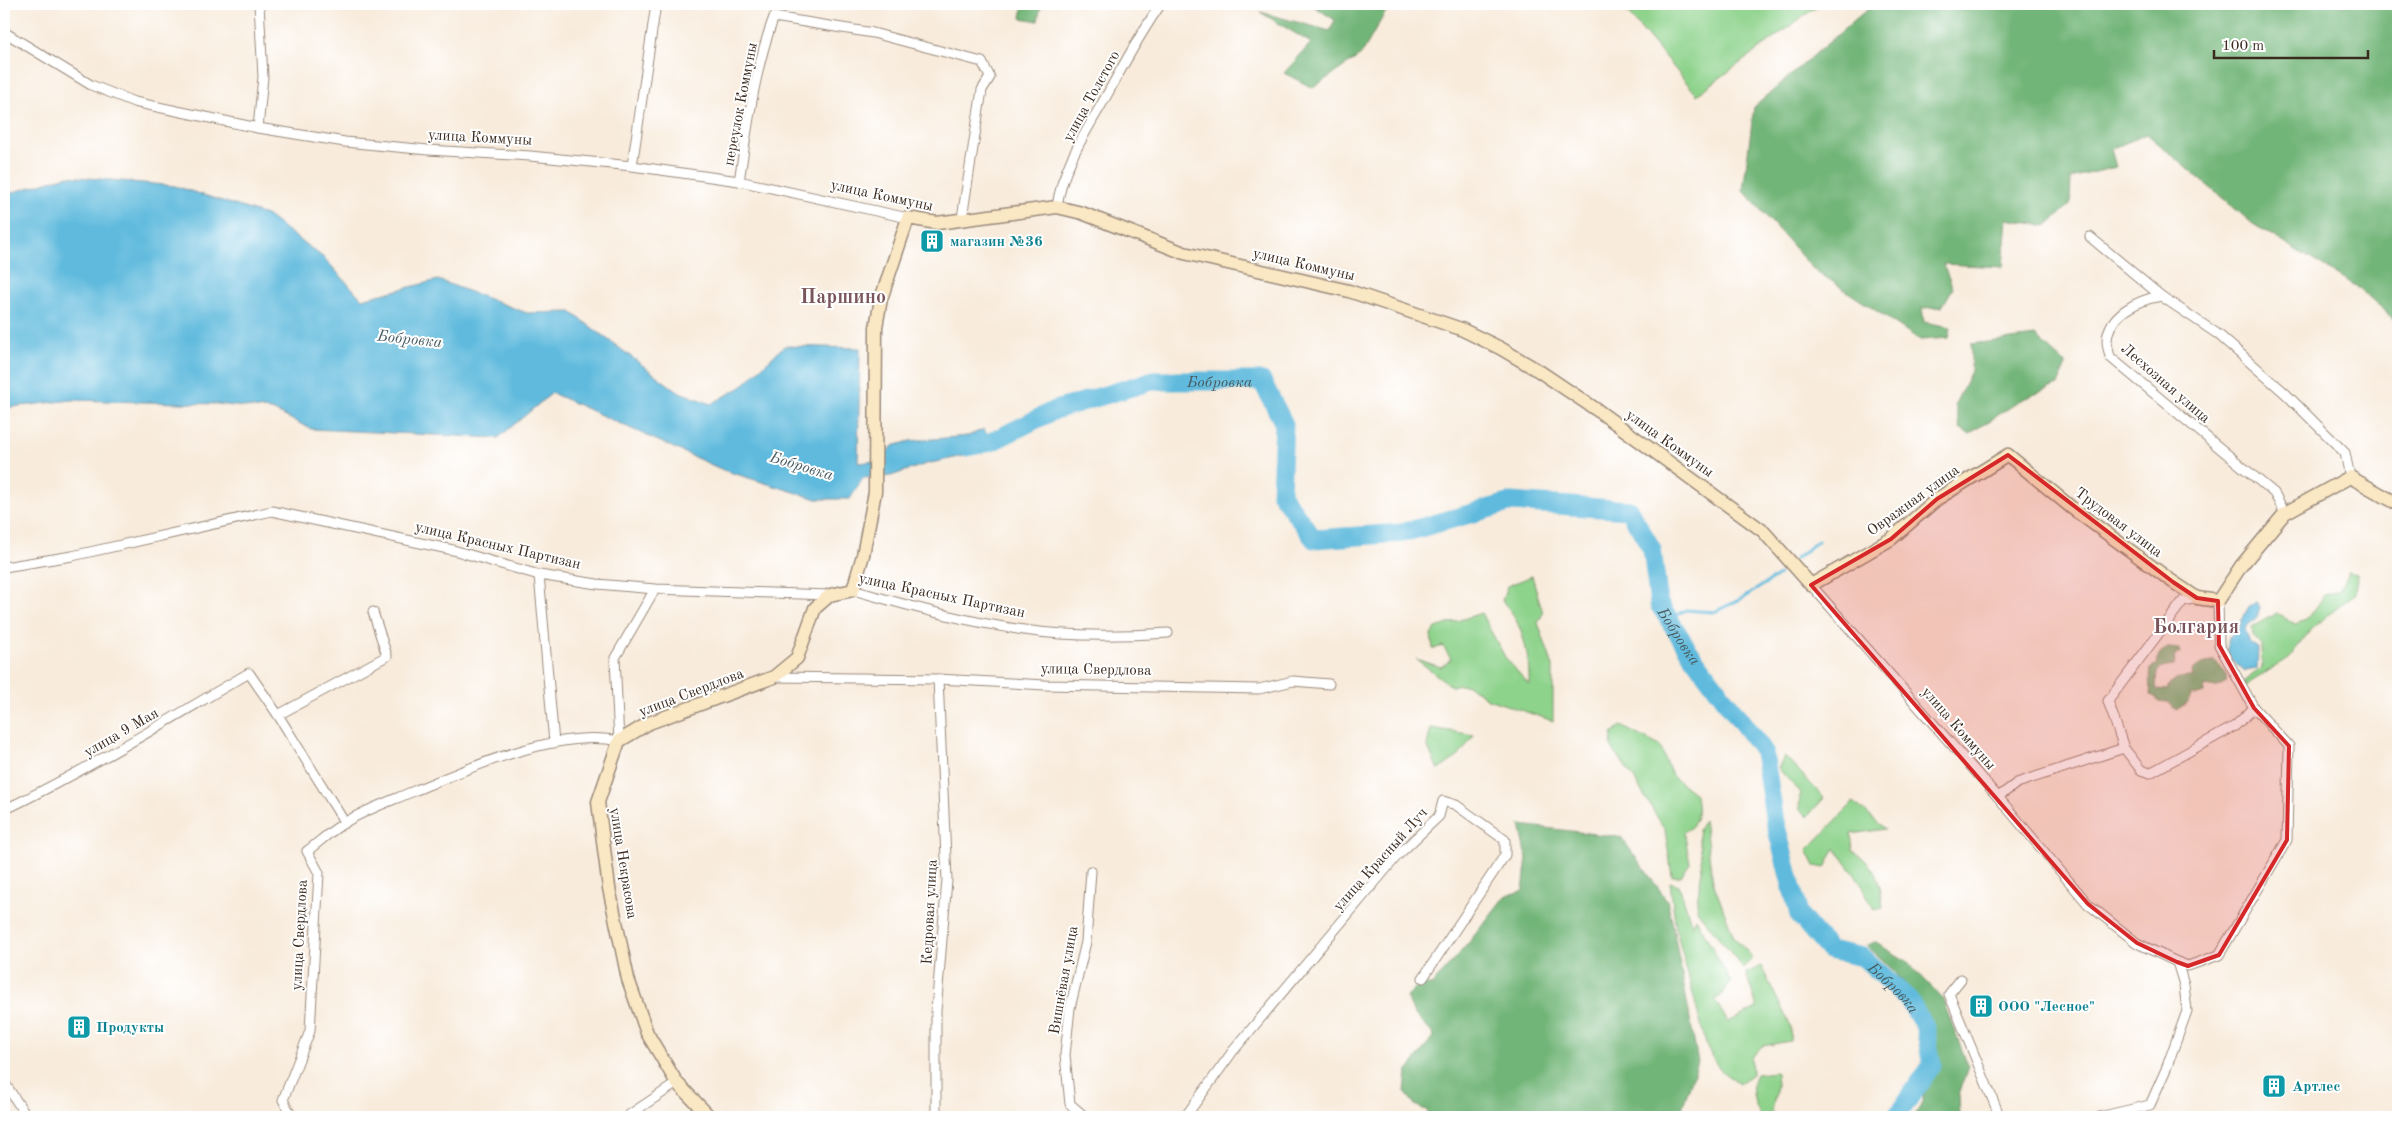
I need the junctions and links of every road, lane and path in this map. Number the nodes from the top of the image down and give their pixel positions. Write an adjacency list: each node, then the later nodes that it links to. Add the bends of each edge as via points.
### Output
1 (259, 4): 5 (street, via 263,77)
2 (656, 4): 6 (street)
3 (1161, 4): 8 (street, улица Толстого, via 1083,136 1060,186)
4 (4, 32): 5 (street, улица Коммуны, via 91,85 134,102)
5 (258, 128): 6 (street, улица Коммуны, via 345,142)
6 (632, 166): 7 (street, улица Коммуны)
7 (739, 181): 9 (street, улица Коммуны); 10 (street, переулок Коммуны, via 755,78 774,17 873,33 982,62 990,77 982,90)
8 (1057, 207): 10 (street, улица Коммуны); 19 (street, улица Коммуны, via 1184,253 1348,291 1461,329 1500,348 1600,412 1763,531)
9 (908, 218): 10 (street, улица Коммуны, via 937,223); 21 (street, via 881,299 876,327 874,492 864,555)
10 (962, 218)
11 (2090, 237): 12 (street)
12 (2161, 296): 14 (street, via 2219,335 2286,394 2345,453); 16 (street, Лесхозная улица, via 2144,299 2114,319 2107,341 2110,357 2274,493)
13 (2008, 455): 19 (street, Овражная улица, via 1937,499 1891,539); 23 (street, Трудовая улица, via 2072,508)
14 (2350, 477): 15 (street); 16 (street)
15 (2398, 504)
16 (2285, 513): 24 (street, via 2241,566)
17 (4, 567): 18 (street, улица Красных Партизан, via 72,556 272,511 453,550)
18 (539, 575): 20 (street, улица Красных Партизан); 33 (street)
19 (1811, 585): 35 (street, улица Коммуны)
20 (655, 589): 22 (street, улица Красных Партизан); 32 (street, улица Некрасова, via 615,658)
21 (853, 590): 22 (street, улица Красных Партизан); 26 (street, улица Красных Партизан, via 922,610 1024,630 1123,636)
22 (830, 595): 27 (street, via 815,608 797,658)
23 (2197, 598): 24 (street, Трудовая улица); 34 (street, via 2183,601 2108,701)
24 (2218, 601): 30 (street, via 2219,645)
25 (373, 612): 31 (street, via 387,656)
26 (1168, 633)
27 (774, 677): 28 (street, улица Свердлова); 32 (street, улица Свердлова, via 649,723)
28 (938, 679): 29 (street, улица Свердлова, via 1045,685 1259,689 1293,681); 48 (street, Кедровая улица, via 947,880 936,1011)
29 (1328, 684)
30 (2254, 708): 34 (street, via 2235,726 2150,773 2141,770); 39 (street, via 2289,746 2287,840 2219,955 2188,966)
31 (278, 715): 36 (street, улица 9 Мая, via 249,673 64,781); 37 (street)
32 (619, 741): 33 (street, улица Свердлова, via 602,737); 43 (street, улица Некрасова, via 598,802 609,888 628,979 647,1033)
33 (554, 743): 37 (street, улица Свердлова, via 501,757)
34 (2124, 748): 35 (street, via 2017,783)
35 (1998, 797): 39 (street, улица Коммуны, via 2088,904 2137,943)
36 (4, 810)
37 (345, 822): 45 (street, улица Свердлова, via 307,851 319,873 310,1031 283,1100)
38 (1091, 871): 49 (street, Вишнёвая улица, via 1086,942 1070,1008 1065,1054 1070,1104)
39 (2177, 962): 52 (street, via 2188,1012 2150,1105)
40 (1424, 978): 50 (street, улица Красный Луч, via 1505,855 1505,840 1456,805 1443,801 1439,816 1370,888 1233,1052)
41 (1961, 979): 51 (street, via 1949,994)
42 (4, 1082): 44 (street)
43 (677, 1083): 46 (street); 47 (street, улица Некрасова)
44 (27, 1117)
45 (292, 1117)
46 (626, 1117)
47 (710, 1117)
48 (936, 1117)
49 (1086, 1117)
50 (1185, 1117)
51 (2000, 1117)
52 (2100, 1117)

